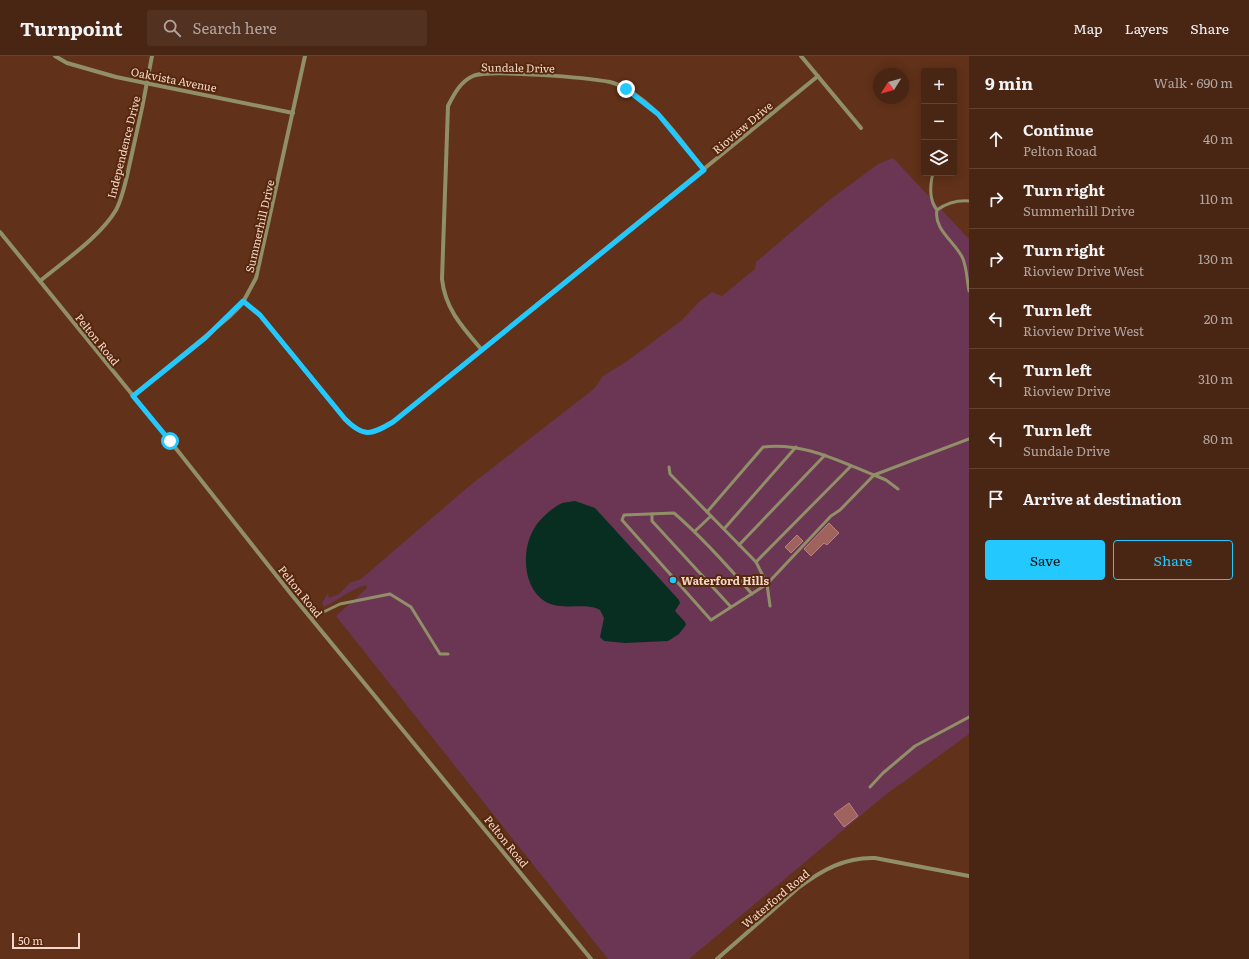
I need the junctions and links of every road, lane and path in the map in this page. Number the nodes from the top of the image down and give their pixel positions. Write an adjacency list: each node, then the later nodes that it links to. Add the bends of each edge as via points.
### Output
1 (55, 56): 6 (street, Oakvista Avenue, via 67,63 116,77)
2 (152, 56): 6 (street, Independence Drive)
3 (305, 56): 7 (street, Summerhill Drive)
4 (802, 56): 5 (street)
5 (818, 76): 8 (street); 9 (street, Rioview Drive)
6 (148, 82): 7 (street, Oakvista Avenue); 16 (street, Independence Drive, via 127,175 115,211 104,226)
7 (293, 113): 18 (street, Summerhill Drive, via 256,278)
8 (861, 128)
9 (704, 170): 19 (street, Rioview Drive); 19 (street, Sundale Drive, via 658,114 626,89 612,82 473,75 461,85 448,106 442,279 446,302 465,331)
10 (933, 176): 12 (lane, via 931,194)
11 (969, 201): 12 (lane, via 955,201)
12 (937, 210): 15 (lane, via 938,224)
13 (0, 232): 16 (street, Pelton Road)
14 (969, 259): 15 (lane)
15 (963, 260): 17 (lane)
16 (40, 281): 20 (street, Pelton Road)
17 (969, 291)
18 (243, 301): 19 (street, Rioview Drive, via 260,315 345,419 363,433 377,431 393,422); 20 (street, Summerhill Drive, via 205,338)
19 (482, 350)
20 (133, 396): 39 (street, Pelton Road)
21 (969, 439): 26 (lane)
22 (796, 447): 23 (lane); 28 (lane, via 763,447); 31 (lane)
23 (825, 455): 24 (lane); 33 (lane)
24 (851, 466): 26 (lane); 34 (lane)
25 (669, 467): 28 (lane, via 670,474)
26 (874, 475): 27 (lane); 35 (lane)
27 (898, 489)
28 (707, 512): 30 (lane)
29 (652, 514): 32 (lane, via 674,513); 38 (lane, via 652,521); 38 (lane, via 624,516 622,520 711,620)
30 (711, 516): 31 (lane); 32 (lane)
31 (724, 529): 33 (lane)
32 (695, 531): 36 (lane)
33 (739, 545): 34 (lane)
34 (756, 562): 35 (lane)
35 (767, 584): 36 (lane); 37 (lane)
36 (752, 594): 38 (lane)
37 (770, 606)
38 (731, 607)
39 (311, 618): 40 (lane, via 340,604 390,594 412,607 440,654); 44 (street, Pelton Road)
40 (448, 654)
41 (969, 717): 42 (lane, via 915,746)
42 (870, 787)
43 (969, 876): 45 (street, Waterford Road, via 876,858 838,863 798,888)
44 (591, 959)
45 (717, 959)

